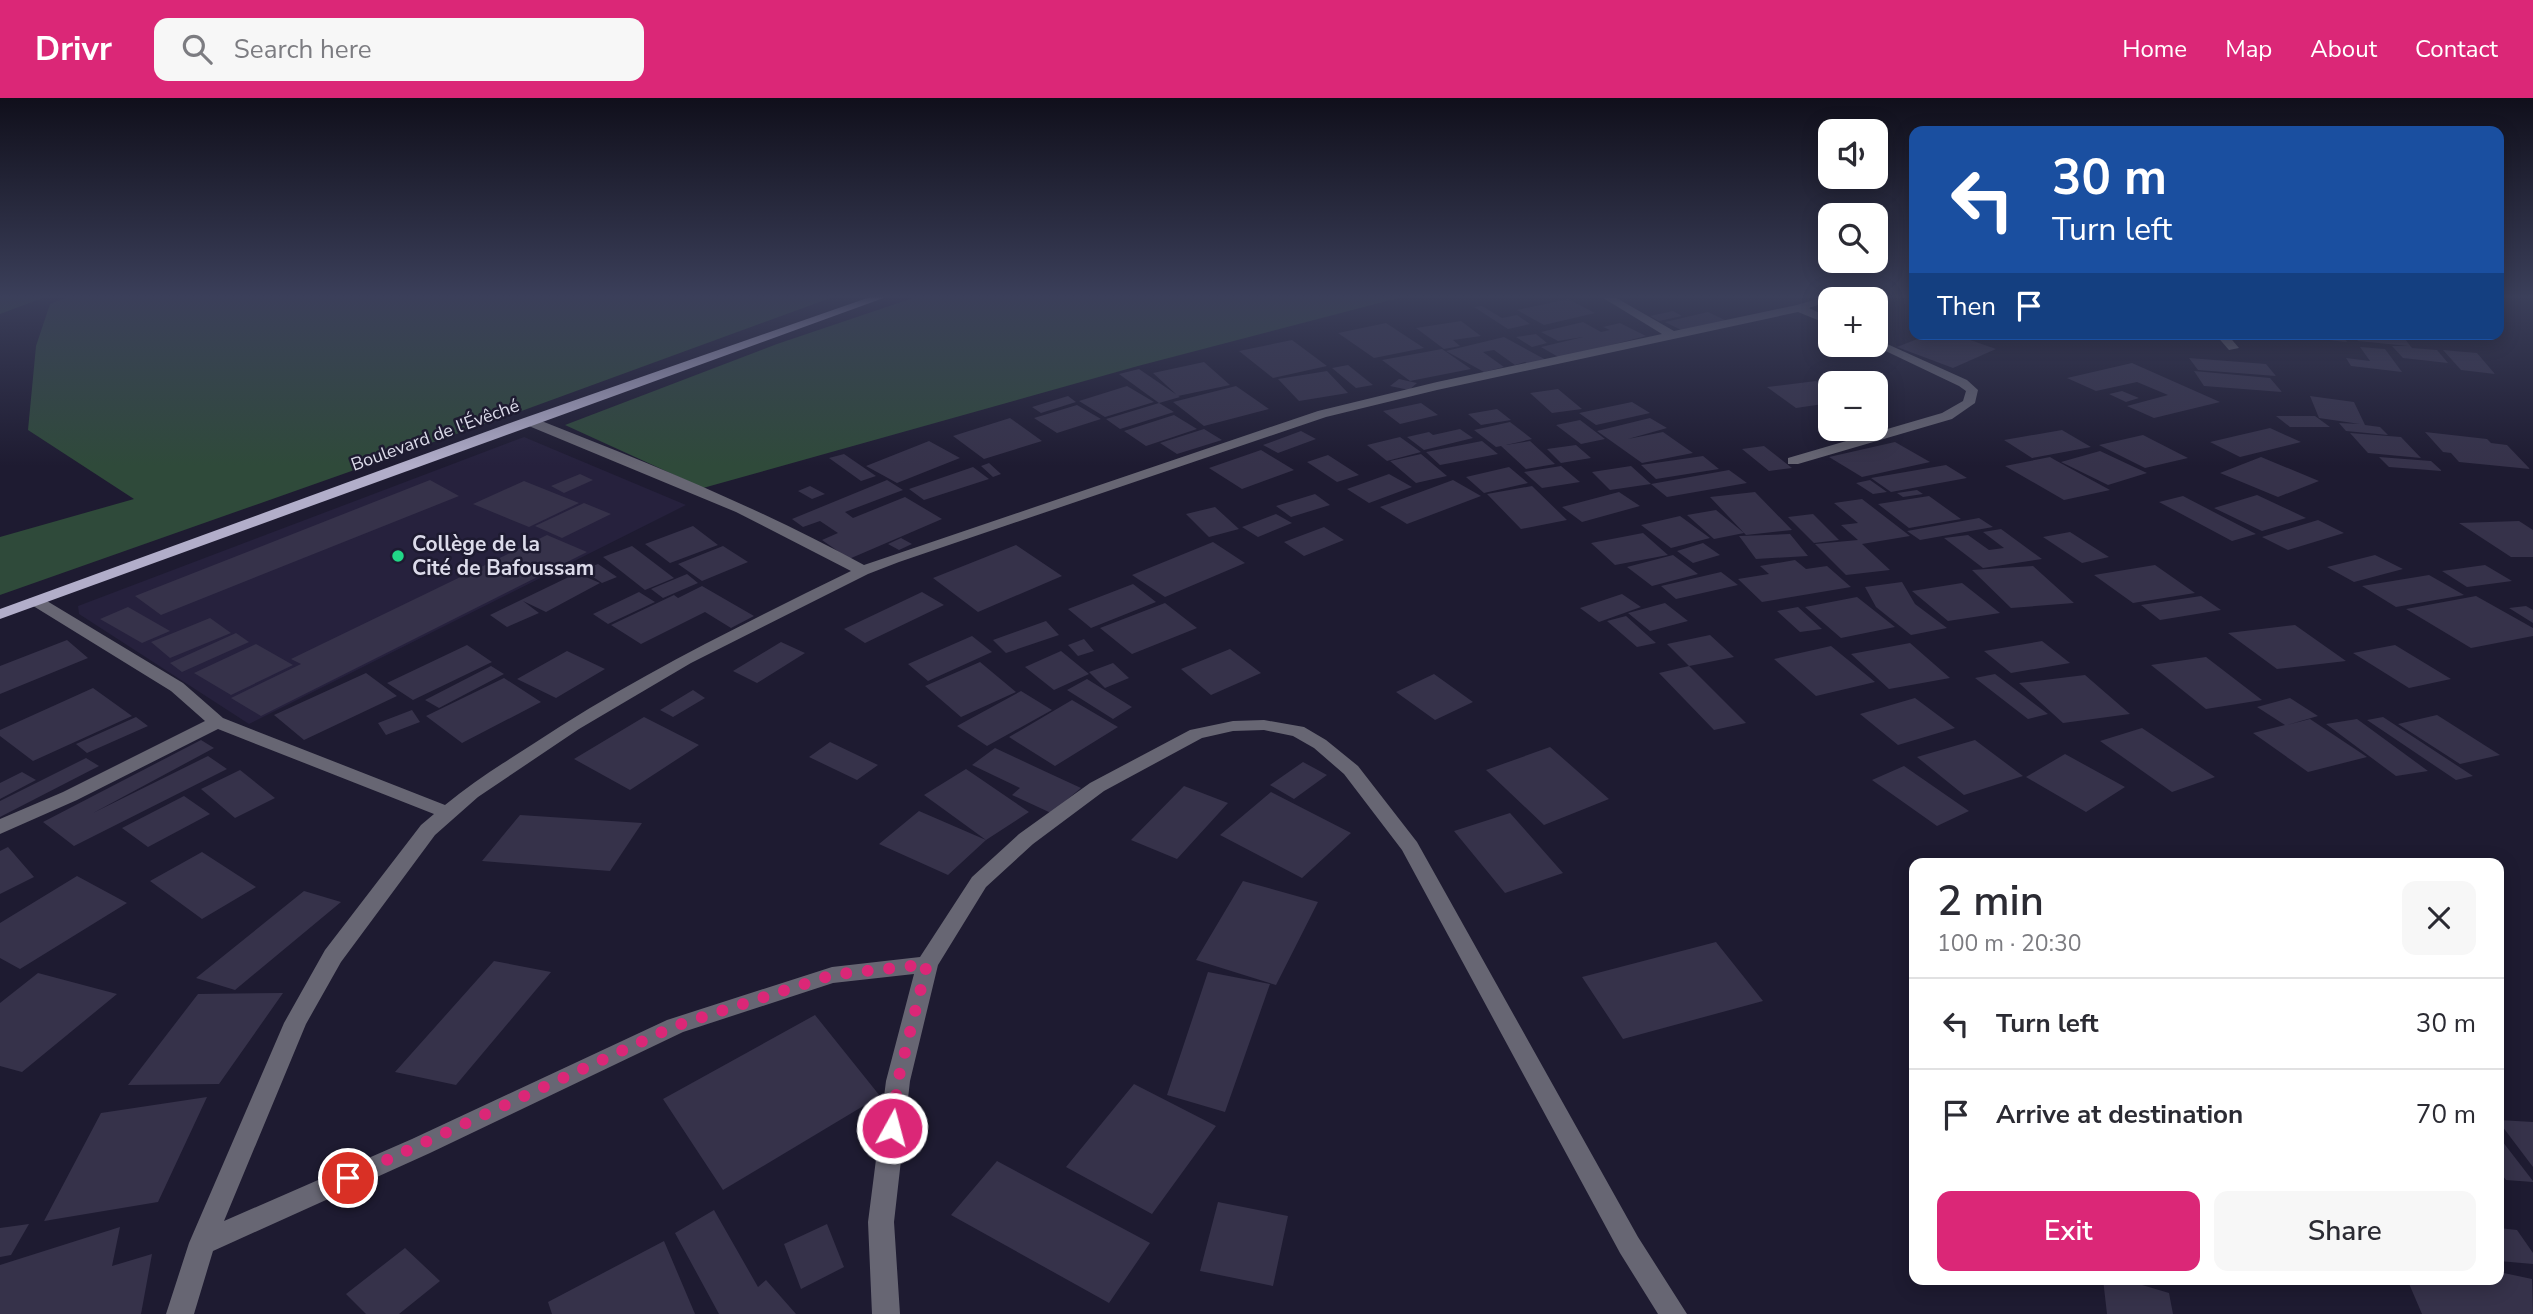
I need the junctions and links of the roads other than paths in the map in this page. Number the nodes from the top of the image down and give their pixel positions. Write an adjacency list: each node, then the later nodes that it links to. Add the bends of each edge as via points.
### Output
1 (722, 353): 4 (main road, Boulevard de l'Évêché)
2 (1595, 353): 6 (street, via 1303,419)
3 (1899, 353): 5 (street, via 1964,383 1972,390 1969,403 1947,416)
4 (528, 421): 6 (street, via 695,490); 7 (main road, Boulevard de l'Évêché)
5 (1793, 461)
6 (863, 571): 10 (street, via 685,659 562,732)
7 (36, 601): 8 (main road, Boulevard de l'Évêché); 9 (street, via 177,687)
8 (0, 614)
9 (217, 722): 10 (street); 11 (street)
10 (446, 812): 13 (street, via 333,956 295,1023)
11 (0, 827)
12 (927, 964): 13 (street, via 832,975 675,1026); 15 (street, via 898,1080 884,1196 881,1271); 16 (street, via 979,882 1026,839 1097,787 1196,734 1264,725 1298,732 1350,770 1410,848 1629,1245)
13 (202, 1243): 14 (street)
14 (180, 1314)
15 (886, 1314)
16 (1673, 1314)

